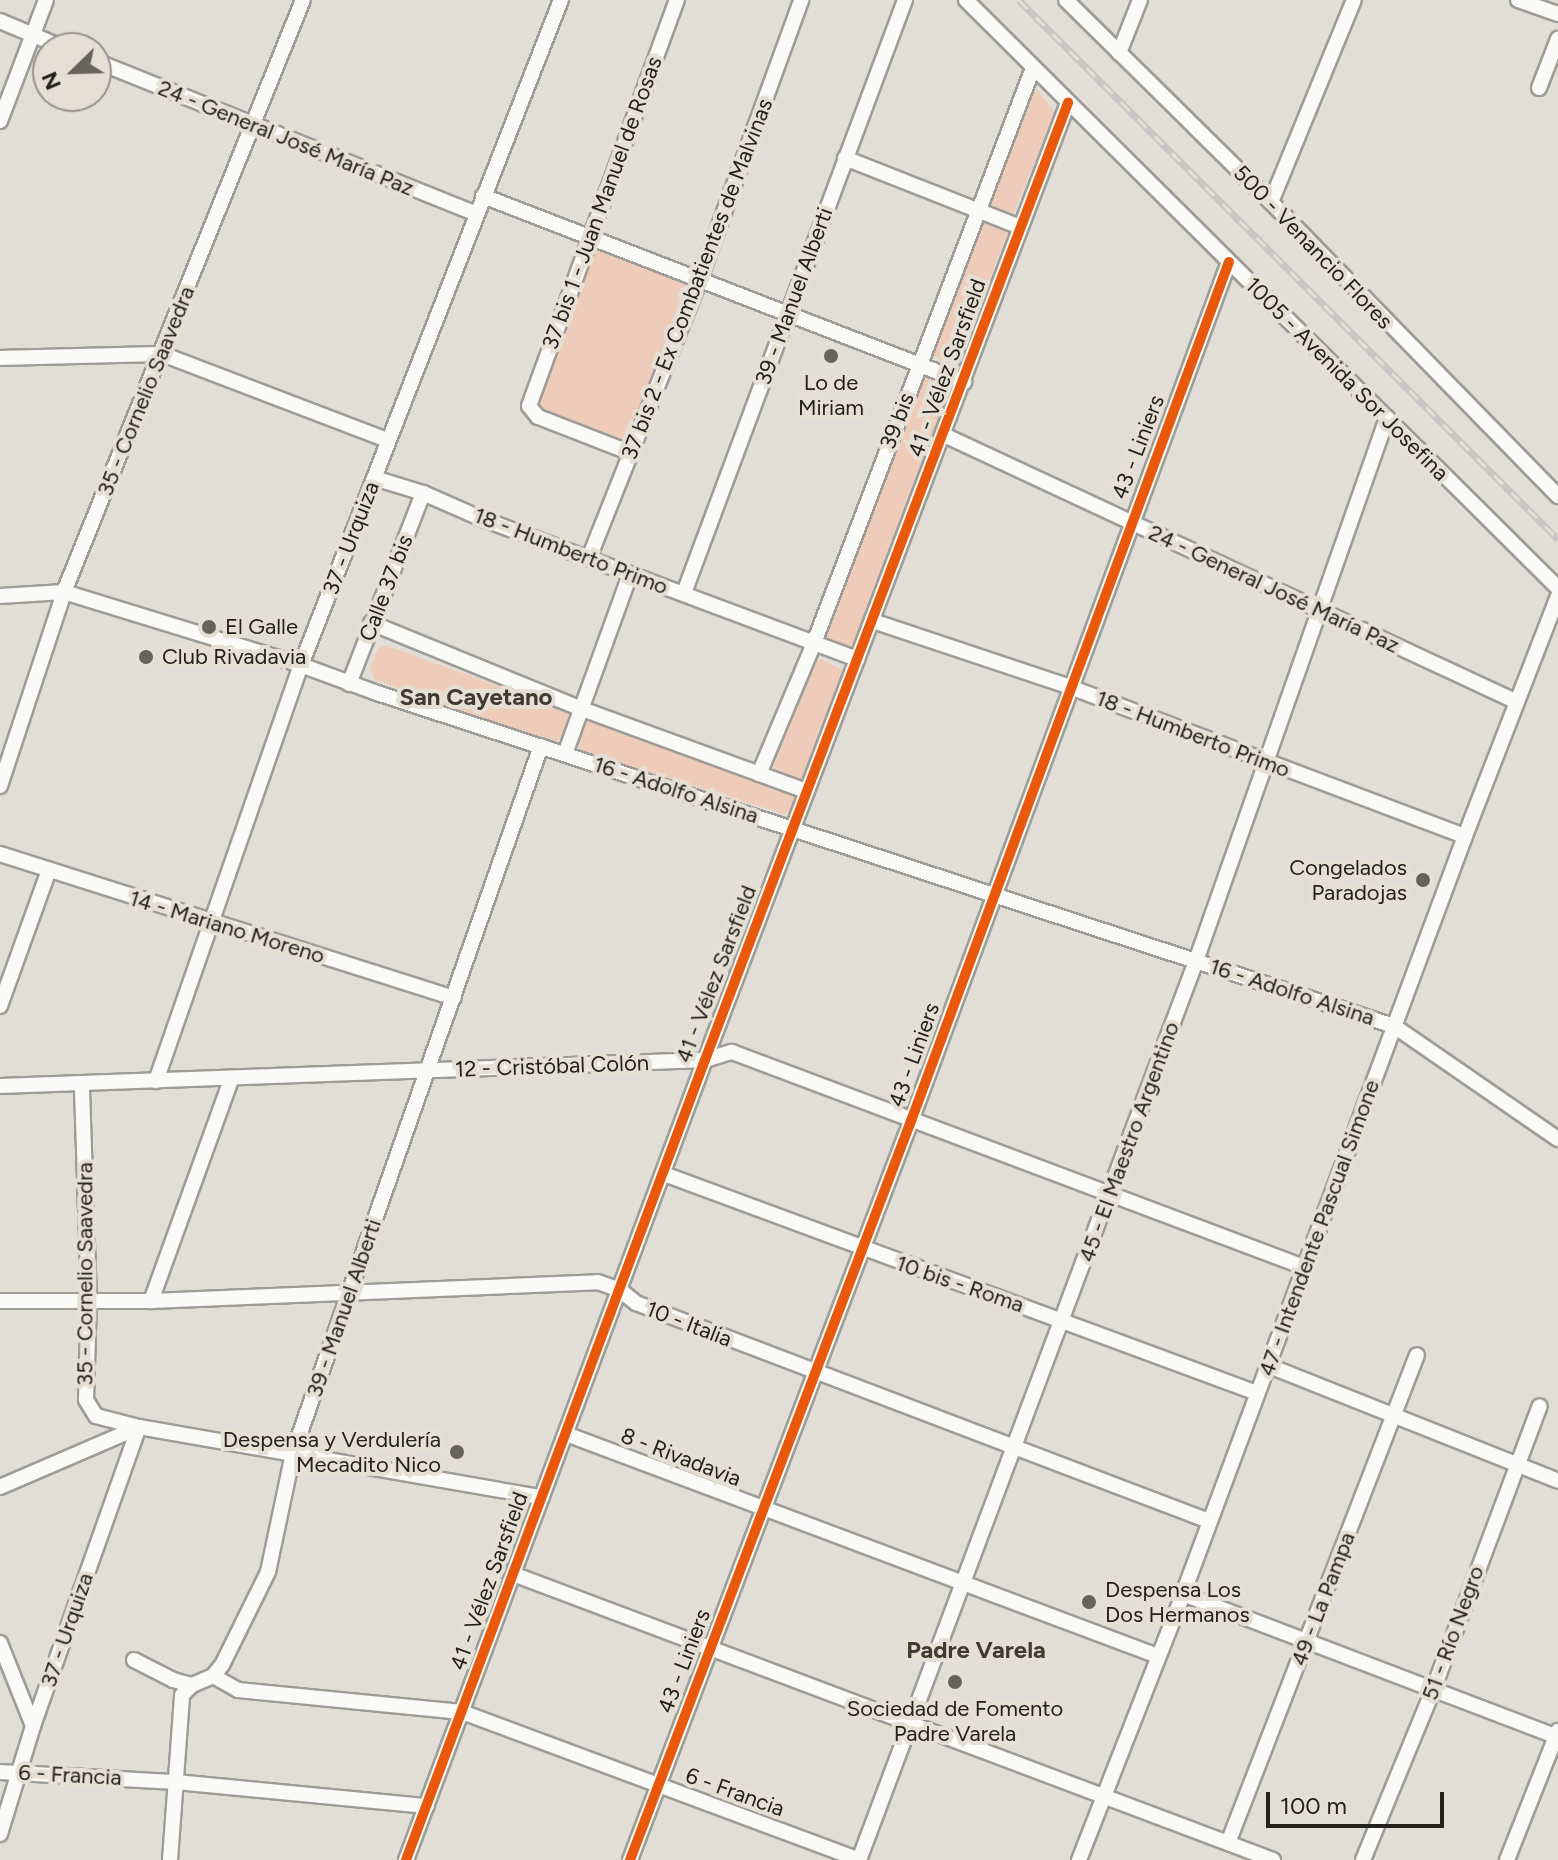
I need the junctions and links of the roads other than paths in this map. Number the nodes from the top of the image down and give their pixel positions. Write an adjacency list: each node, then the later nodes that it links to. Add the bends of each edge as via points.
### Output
1 (46, 0): 14 (street)
2 (303, 0): 22 (street, 35 - Cornelio Saavedra)
3 (561, 0): 24 (street, 37 - Urquiza)
4 (677, 0): 29 (street, 37 bis 1 - Juan Manuel de Rosas)
5 (801, 0): 31 (street, 37 bis 2 - Ex Combatientes de Malvinas)
6 (905, 0): 23 (street, 39 - Manuel Alberti)
7 (966, 0): 18 (street, 1005 - Avenida Sor Josefina)
8 (1066, 0): 16 (street, 500 - Venancio Flores)
9 (1140, 0): 16 (street)
10 (1354, 0): 25 (street)
11 (1518, 0): 12 (street)
12 (1558, 14)
13 (0, 21): 14 (street)
14 (31, 35): 21 (street)
15 (1558, 39): 19 (street)
16 (1119, 53): 25 (street, 500 - Venancio Flores)
17 (112, 68): 22 (street, 24 - General José María Paz)
18 (1033, 68): 20 (street, 1005 - Avenida Sor Josefina); 26 (street, 39 bis)
19 (1539, 88)
20 (1068, 103): 28 (street, 41 - Vélez Sarsfield); 30 (street, 1005 - Avenida Sor Josefina)
21 (0, 121)
22 (253, 127): 27 (street, 24 - General José María Paz); 33 (street, 35 - Cornelio Saavedra)
23 (845, 158): 26 (street); 32 (street, 39 - Manuel Alberti)
24 (483, 196): 27 (street, 37 - Urquiza); 29 (street)
25 (1271, 202): 43 (street, 500 - Venancio Flores)
26 (978, 209): 28 (street); 35 (street, 39 bis)
27 (476, 214): 39 (street, 37 - Urquiza)
28 (1020, 227): 36 (street, 41 - Vélez Sarsfield)
29 (589, 238): 31 (street); 40 (street, 37 bis 1 - Juan Manuel de Rosas, via 529,406 538,417)
30 (1229, 262): 37 (street, 1005 - Avenida Sor Josefina); 44 (street, 43 - Liniers)
31 (699, 281): 32 (street); 40 (street, 37 bis 2 - Ex Combatientes de Malvinas)
32 (789, 313): 35 (street); 49 (street, 39 - Manuel Alberti)
33 (162, 354): 34 (street); 39 (street); 48 (street, 35 - Cornelio Saavedra)
34 (0, 358)
35 (920, 363): 36 (street); 55 (street, 39 bis)
36 (964, 382): 38 (street, 41 - Vélez Sarsfield)
37 (1387, 418): 47 (street, 1005 - Avenida Sor Josefina); 52 (street, 45 - El Maestro Argentino)
38 (944, 435): 44 (street, 24 - General José María Paz); 53 (street, 41 - Vélez Sarsfield)
39 (387, 440): 41 (street, 37 - Urquiza)
40 (631, 453): 45 (street, 37 bis 2 - Ex Combatientes de Malvinas)
41 (374, 478): 42 (street, 18 - Humberto Primo); 57 (street, 37 - Urquiza)
42 (423, 493): 45 (street, 18 - Humberto Primo); 54 (street, Calle 37 bis)
43 (1558, 496)
44 (1131, 522): 52 (street, 24 - General José María Paz); 59 (street, 43 - Liniers)
45 (589, 558): 46 (street, 18 - Humberto Primo)
46 (630, 574): 49 (street, 18 - Humberto Primo); 61 (street)
47 (1558, 588)
48 (64, 592): 50 (street, 16 - Adolfo Alsina); 57 (street, 16 - Adolfo Alsina); 66 (street, 35 - Cornelio Saavedra)
49 (684, 593): 55 (street, 18 - Humberto Primo)
50 (0, 596)
51 (1558, 596): 60 (street, 47 - Intendente Pascual Simone)
52 (1318, 608): 60 (street, 24 - General José María Paz); 64 (street, 45 - El Maestro Argentino)
53 (873, 621): 56 (street, 41 - Vélez Sarsfield); 59 (street, 18 - Humberto Primo)
54 (371, 623): 58 (street, Calle 37 bis); 61 (street)
55 (814, 643): 56 (street, 18 - Humberto Primo); 65 (street, 39 bis)
56 (858, 659): 67 (street, 41 - Vélez Sarsfield)
57 (301, 665): 58 (street, 16 - Adolfo Alsina); 73 (street, 37 - Urquiza)
58 (349, 684): 62 (street, 16 - Adolfo Alsina)
59 (1070, 687): 64 (street, 18 - Humberto Primo); 72 (street, 43 - Liniers)
60 (1517, 702): 69 (street, 47 - Intendente Pascual Simone)
61 (582, 709): 63 (street); 65 (street)
62 (541, 746): 63 (street, 16 - Adolfo Alsina); 75 (street, 39 - Manuel Alberti)
63 (565, 754): 68 (street, 16 - Adolfo Alsina)
64 (1264, 760): 69 (street, 18 - Humberto Primo); 74 (street, 45 - El Maestro Argentino)
65 (759, 774): 67 (street)
66 (0, 786)
67 (806, 791): 68 (street, 41 - Vélez Sarsfield)
68 (793, 828): 72 (street, 16 - Adolfo Alsina); 78 (street, 41 - Vélez Sarsfield)
69 (1465, 836): 77 (street, 47 - Intendente Pascual Simone)
70 (0, 854): 71 (street, 14 - Mariano Moreno)
71 (49, 870): 73 (street, 14 - Mariano Moreno); 76 (street)
72 (995, 894): 74 (street, 16 - Adolfo Alsina); 84 (street, 43 - Liniers)
73 (211, 922): 75 (street, 14 - Mariano Moreno); 81 (street, 37 - Urquiza)
74 (1196, 961): 77 (street, 16 - Adolfo Alsina); 87 (street, 45 - El Maestro Argentino)
75 (454, 998): 79 (street, 39 - Manuel Alberti)
76 (0, 1006)
77 (1394, 1026): 85 (street, 16 - Adolfo Alsina); 89 (street, 47 - Intendente Pascual Simone)
78 (705, 1060): 79 (street, 12 - Cristóbal Colón); 84 (street, 12 - Cristóbal Colón, via 732,1052); 86 (street, 41 - Vélez Sarsfield)
79 (427, 1072): 80 (street, 12 - Cristóbal Colón); 91 (street, 39 - Manuel Alberti)
80 (231, 1080): 81 (street, 12 - Cristóbal Colón); 94 (street)
81 (156, 1081): 82 (street, 12 - Cristóbal Colón)
82 (82, 1085): 83 (street, 12 - Cristóbal Colón); 93 (street, 35 - Cornelio Saavedra)
83 (0, 1086)
84 (911, 1121): 87 (street, 12 - Cristóbal Colón); 88 (street, 43 - Liniers)
85 (1558, 1139)
86 (664, 1174): 88 (street, 10 bis - Roma); 90 (street, 41 - Vélez Sarsfield)
87 (1109, 1194): 89 (street, 12 - Cristóbal Colón); 95 (street, 45 - El Maestro Argentino)
88 (861, 1249): 95 (street, 10 bis - Roma); 98 (street, 43 - Liniers)
89 (1304, 1267): 97 (street, 47 - Intendente Pascual Simone)
90 (620, 1290): 91 (street, 10 - Italia, via 598,1282); 98 (street, 10 - Italia, via 636,1303); 103 (street, 41 - Vélez Sarsfield)
91 (351, 1292): 94 (street, 10 - Italia); 105 (street, 39 - Manuel Alberti)
92 (0, 1301): 93 (street, 10 - Italia)
93 (89, 1301): 94 (street, 10 - Italia); 102 (street, 35 - Cornelio Saavedra, via 89,1409 96,1416)
94 (151, 1301)
95 (1063, 1321): 99 (street, 10 bis - Roma); 104 (street, 45 - El Maestro Argentino)
96 (1417, 1355): 101 (street, 49 - La Pampa)
97 (1267, 1365): 99 (street, 47 - Intendente Pascual Simone); 101 (street)
98 (814, 1371): 104 (street, 10 - Italia); 110 (street, 43 - Liniers)
99 (1257, 1393): 111 (street, 47 - Intendente Pascual Simone)
100 (1540, 1406): 106 (street, 51 - Río Negro)
101 (1393, 1415): 106 (street); 115 (street, 49 - La Pampa)
102 (139, 1427): 105 (street); 108 (street); 125 (street, 37 - Urquiza)
103 (566, 1434): 109 (street, 41 - Vélez Sarsfield); 110 (street, 8 - Rivadavia)
104 (1014, 1448): 111 (street, 10 - Italia); 113 (street, 45 - El Maestro Argentino)
105 (293, 1453): 109 (street); 120 (street, 39 - Manuel Alberti, via 268,1572)
106 (1516, 1465): 107 (street); 122 (street, 51 - Río Negro)
107 (1558, 1481)
108 (0, 1487)
109 (542, 1497): 112 (street, 41 - Vélez Sarsfield)
110 (762, 1509): 113 (street, 8 - Rivadavia); 117 (street, 43 - Liniers)
111 (1209, 1521): 114 (street, 47 - Intendente Pascual Simone)
112 (513, 1574): 117 (street); 123 (street, 41 - Vélez Sarsfield)
113 (963, 1584): 118 (street, 8 - Rivadavia); 124 (street, 45 - El Maestro Argentino)
114 (1183, 1594): 115 (street); 118 (street, 47 - Intendente Pascual Simone)
115 (1307, 1641): 122 (street); 134 (street, 49 - La Pampa)
116 (0, 1643): 125 (street)
117 (710, 1647): 124 (street); 130 (street, 43 - Liniers)
118 (1158, 1656): 131 (street, 47 - Intendente Pascual Simone)
119 (134, 1660): 121 (street)
120 (213, 1676): 121 (street); 123 (street, 6 - Francia, via 238,1690)
121 (192, 1685): 129 (street, via 182,1695)
122 (1433, 1690): 126 (street); 141 (street, 51 - Río Negro)
123 (462, 1712): 130 (street, 6 - Francia); 132 (street, 41 - Vélez Sarsfield)
124 (909, 1720): 131 (street); 138 (street, 45 - El Maestro Argentino)
125 (33, 1726): 127 (street, 37 - Urquiza)
126 (1557, 1735): 142 (street)
127 (20, 1771): 128 (street, 6 - Francia); 129 (street, 6 - Francia); 133 (street, 37 - Urquiza)
128 (0, 1772)
129 (176, 1782): 132 (street, 6 - Francia); 135 (street)
130 (658, 1785): 137 (street, 43 - Liniers); 138 (street, 6 - Francia)
131 (1106, 1794): 134 (street); 139 (street, 47 - Intendente Pascual Simone)
132 (427, 1806): 136 (street, 41 - Vélez Sarsfield)
133 (0, 1834)
134 (1228, 1843): 140 (street)
135 (170, 1860)
136 (406, 1860)
137 (630, 1860)
138 (859, 1860)
139 (1079, 1860)
140 (1273, 1860)
141 (1363, 1860)
142 (1507, 1860)

